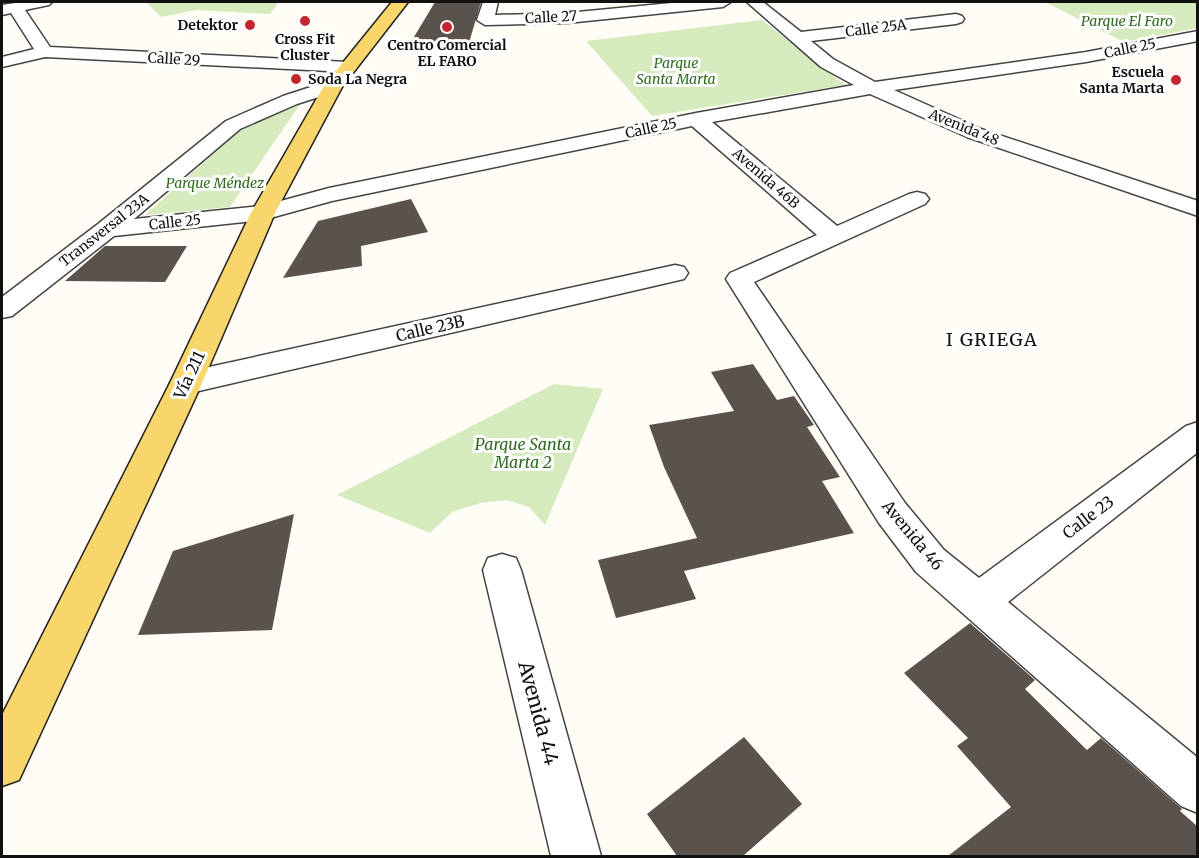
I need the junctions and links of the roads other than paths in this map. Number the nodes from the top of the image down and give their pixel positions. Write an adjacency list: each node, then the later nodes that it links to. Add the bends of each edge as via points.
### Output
1 (44, 2): 7 (street)
2 (400, 2): 15 (main road, Vía 211)
3 (491, 2): 6 (street, Calle 27, via 485,20 567,18)
4 (723, 2): 6 (street, Calle 27)
5 (754, 2): 12 (street, Avenida 48)
6 (641, 6)
7 (8, 8): 13 (street)
8 (900, 12): 10 (street)
9 (956, 19): 10 (street, Calle 25A)
10 (915, 23): 12 (street, Calle 25A)
11 (1197, 36): 16 (street, Calle 25, via 1086,57)
12 (796, 38): 16 (street, Avenida 48, via 827,63)
13 (45, 52): 14 (street, Calle 29); 15 (street, Calle 29)
14 (2, 62)
15 (340, 77): 20 (main road, Vía 211); 21 (street, Transversal 23A, via 233,125)
16 (872, 88): 17 (street, Calle 25); 19 (street, Avenida 48, via 974,134)
17 (696, 119): 20 (street, Calle 25, via 329,195); 22 (street, Avenida 46B)
18 (917, 199): 22 (street)
19 (1197, 209)
20 (263, 213): 21 (street, Calle 25); 25 (main road, Vía 211)
21 (107, 229): 24 (street, Transversal 23A)
22 (835, 237): 28 (street, Avenida 46, via 739,279 892,513 930,561)
23 (675, 273): 25 (street, Calle 23B)
24 (2, 310)
25 (186, 383): 29 (main road, Vía 211)
26 (1197, 434): 28 (street, Calle 23)
27 (502, 570): 31 (street, Avenida 44)
28 (979, 601): 30 (street, Avenida 46)
29 (2, 763)
30 (1197, 789)
31 (576, 856)

